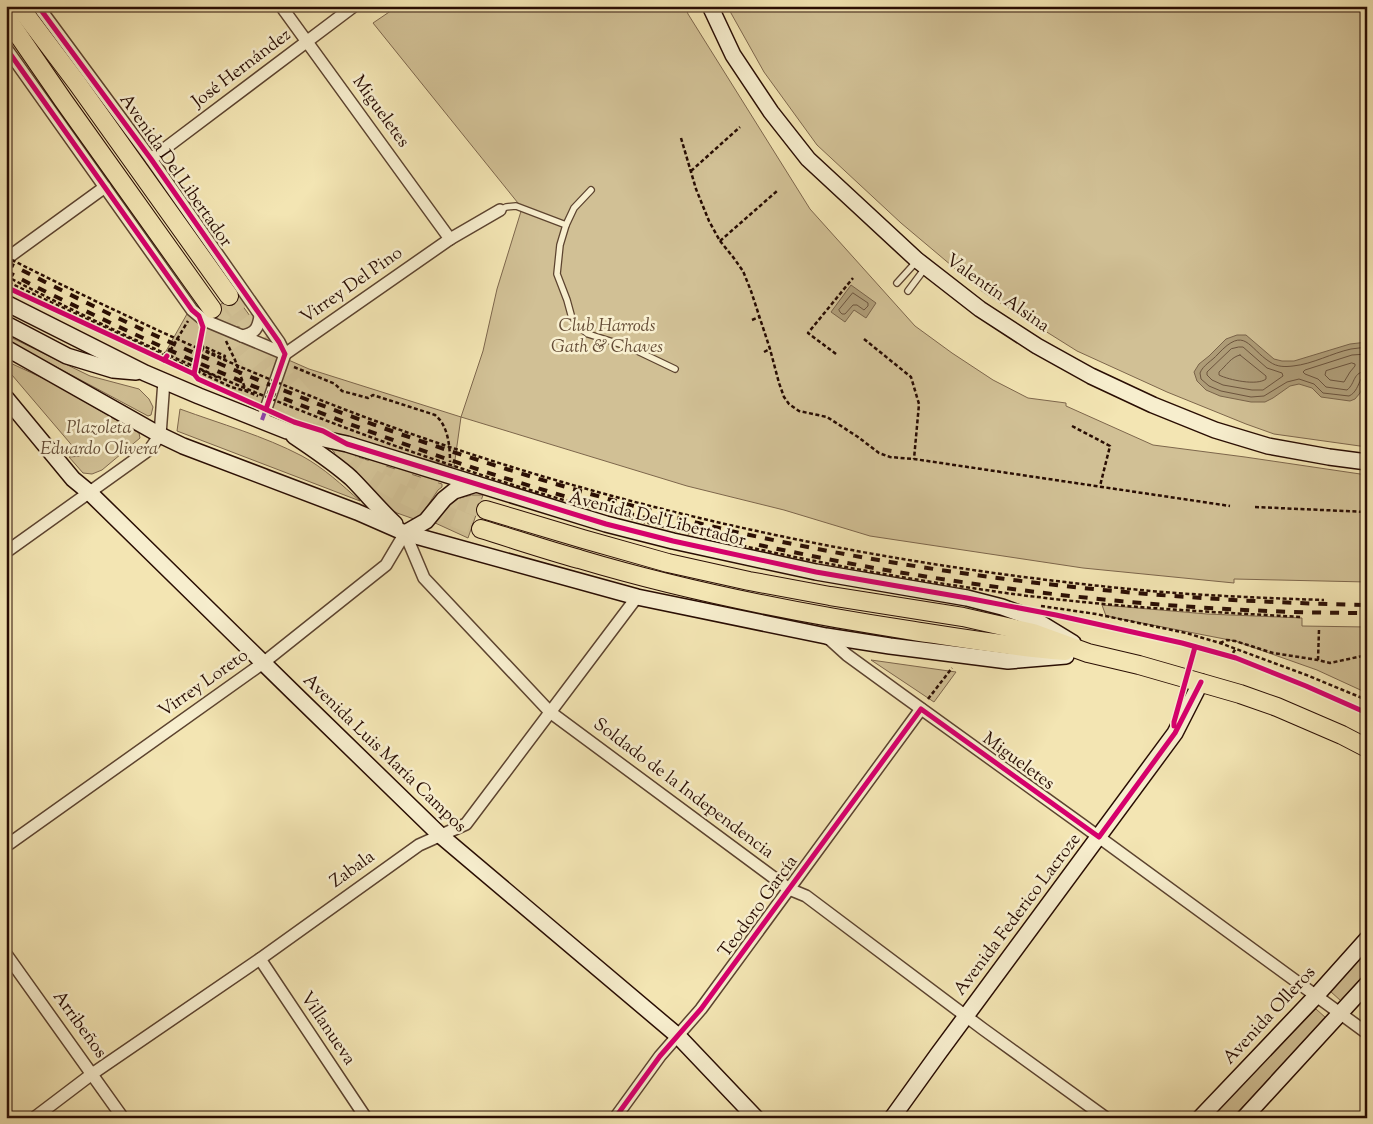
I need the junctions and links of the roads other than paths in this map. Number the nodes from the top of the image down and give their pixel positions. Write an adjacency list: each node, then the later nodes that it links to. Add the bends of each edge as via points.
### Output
1 (19, 6): 19 (main road, Avenida Del Libertador)
2 (38, 6): 9 (street, Avenida Del Libertador)
3 (281, 6): 7 (street, Migueletes)
4 (354, 6): 7 (street, José Hernández)
5 (710, 6): 16 (main road, Valentín Alsina, via 733,55 771,112 808,159)
6 (6, 17): 21 (main road)
7 (307, 42): 9 (street, José Hernández); 14 (street, Migueletes)
8 (6, 48): 10 (street)
9 (151, 159): 22 (street, Avenida Del Libertador)
10 (105, 187): 15 (street); 21 (street)
11 (591, 190): 13 (lane, via 574,208)
12 (500, 210): 13 (lane, via 516,206); 14 (street, Virrey Del Pino)
13 (566, 224): 27 (lane, via 557,274 574,322 588,334 629,347)
14 (450, 239): 26 (street, Virrey Del Pino)
15 (6, 258)
16 (922, 264): 17 (lane); 18 (lane); 34 (main road, Valentín Alsina, via 980,309 1037,346 1091,376 1153,404 1215,430 1268,446)
17 (897, 284)
18 (908, 292)
19 (229, 296)
20 (6, 303): 28 (main road)
21 (201, 312): 24 (street, via 204,320)
22 (260, 316): 24 (street, via 259,325 251,334); 26 (street, Avenida Del Libertador)
23 (6, 324): 28 (main road, via 67,356 113,370)
24 (236, 338): 26 (street)
25 (6, 348): 33 (main road, Avenida Del Libertador)
26 (285, 354): 31 (street, via 274,404)
27 (675, 369)
28 (145, 373): 29 (main road, Avenida Del Libertador)
29 (164, 381): 31 (main road, Avenida Del Libertador); 33 (street)
30 (6, 398): 36 (main road, Avenida Luis María Campos, via 73,479)
31 (262, 420): 32 (main road, Avenida Del Libertador)
32 (287, 430): 35 (main road, Avenida Del Libertador, via 347,444); 39 (main road, via 344,473)
33 (160, 435): 36 (street, via 150,449); 39 (main road, Avenida Del Libertador)
34 (1367, 462)
35 (476, 484): 39 (main road, via 454,491 426,521); 43 (main road, Avenida Del Libertador, via 673,541 1002,607 1032,618)
36 (90, 493): 40 (street); 44 (main road, Avenida Luis María Campos)
37 (486, 510): 43 (main road, Avenida Del Libertador, via 668,563 830,596 1004,625 1033,632)
38 (481, 529): 43 (main road, Avenida Del Libertador, via 670,584 828,618 1029,648)
39 (405, 533): 41 (main road, Avenida Del Libertador); 44 (street, Virrey Loreto, via 386,565); 47 (street, Soldado de la Independencia, via 424,578)
40 (6, 552)
41 (637, 597): 42 (main road, Avenida Del Libertador); 47 (street, Zabala)
42 (826, 636): 43 (main road, Avenida Del Libertador, via 1008,661); 46 (street, Migueletes)
43 (1088, 653): 45 (main road, Avenida Del Libertador)
44 (263, 663): 49 (main road, Avenida Luis María Campos); 51 (street, Virrey Loreto)
45 (1201, 682): 48 (main road, Avenida Del Libertador, via 1277,707); 50 (main road, Avenida Federico Lacroze, via 1175,733)
46 (921, 709): 50 (street, Migueletes); 52 (street, Teodoro García)
47 (550, 712): 49 (street, Zabala, via 466,824); 52 (street, Soldado de la Independencia)
48 (1367, 748)
49 (440, 835): 55 (street, Zabala, via 419,845); 61 (main road, Avenida Luis María Campos)
50 (1099, 837): 57 (street, Migueletes); 59 (main road, Avenida Federico Lacroze)
51 (6, 846)
52 (789, 889): 59 (street, Soldado de la Independencia, via 806,896); 61 (street, Teodoro García)
53 (1367, 939): 57 (main road, Avenida Olleros)
54 (6, 954): 62 (street, Arribeños)
55 (260, 959): 62 (street, Zabala); 65 (street, Villanueva)
56 (1367, 984): 58 (main road)
57 (1316, 996): 58 (street, Migueletes); 70 (main road, Avenida Olleros)
58 (1340, 1013): 60 (street, Migueletes); 71 (main road)
59 (966, 1016): 68 (main road, Avenida Federico Lacroze); 69 (street, Soldado de la Independencia)
60 (1367, 1033)
61 (678, 1036): 66 (street, Teodoro García); 67 (main road, Avenida Luis María Campos)
62 (92, 1074): 63 (street, Zabala); 64 (street, Arribeños)
63 (34, 1118)
64 (123, 1118)
65 (366, 1118)
66 (614, 1118)
67 (756, 1118)
68 (892, 1118)
69 (1106, 1118)
70 (1200, 1118)
71 (1244, 1118)

